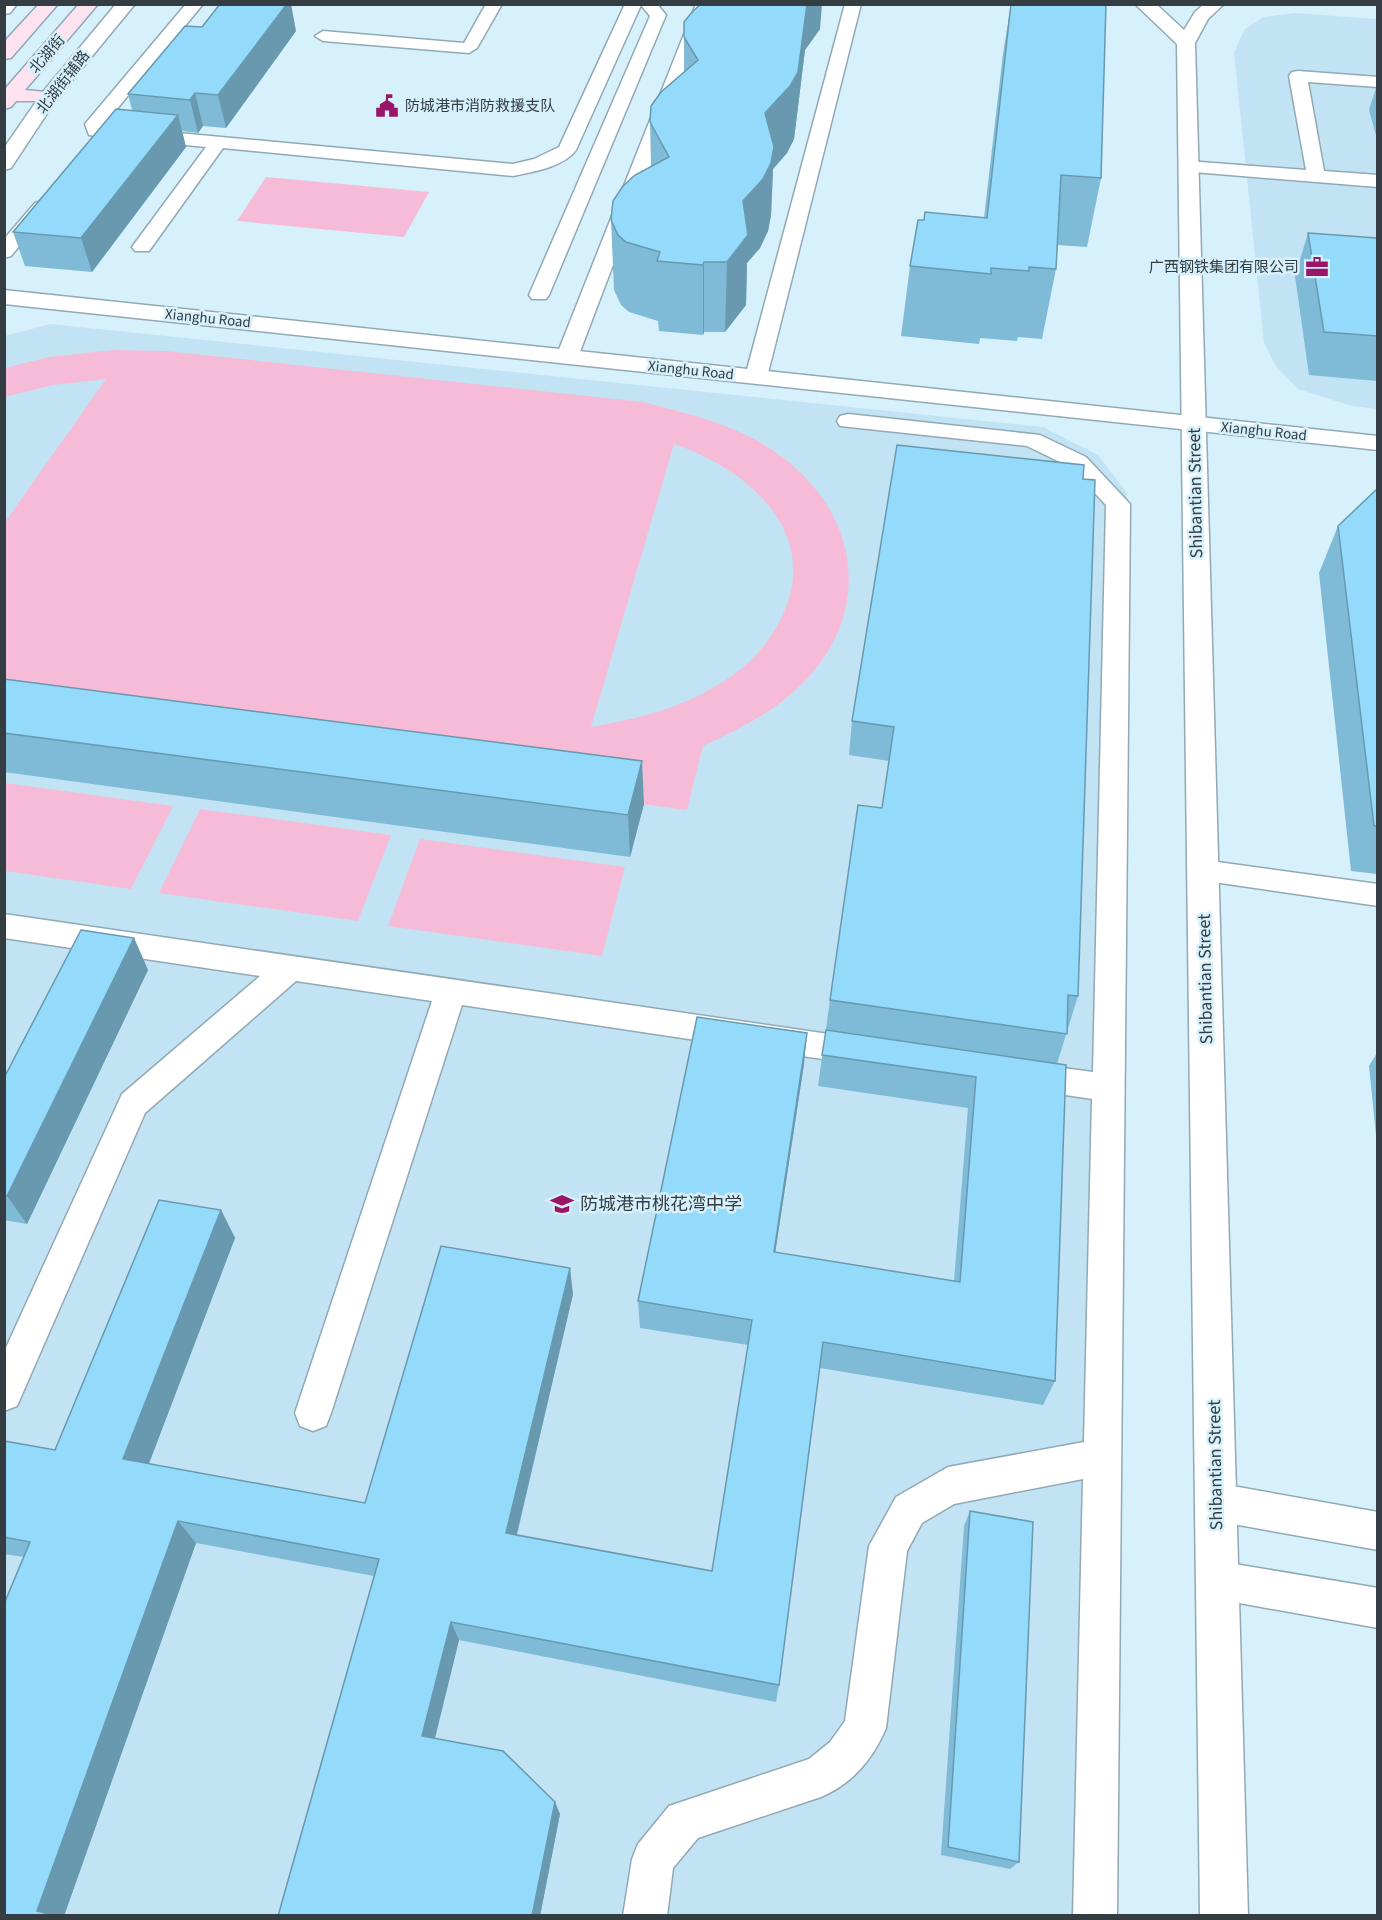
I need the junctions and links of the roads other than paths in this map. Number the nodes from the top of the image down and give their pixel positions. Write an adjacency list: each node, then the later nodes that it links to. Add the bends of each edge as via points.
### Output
1 (8, 4): 13 (street)
2 (49, 4): 16 (main road, 北湖街)
3 (89, 4): 19 (main road, 北湖街)
4 (126, 4): 18 (street, 北湖街辅路)
5 (195, 4): 20 (lane, via 94,123 95,131)
6 (494, 4): 14 (lane, via 469,48)
7 (633, 4): 21 (lane, via 567,150 533,167 513,170)
8 (648, 4): 30 (lane, via 658,15)
9 (704, 4): 32 (lane)
10 (853, 4): 33 (lane)
11 (1144, 4): 15 (street)
12 (1215, 4): 15 (street, via 1201,15)
13 (4, 9)
14 (323, 36)
15 (1185, 43): 24 (street, Shibantian Street)
16 (4, 54)
17 (1377, 82): 25 (lane, via 1298,76)
18 (49, 97): 19 (main road); 23 (street, 北湖街辅路)
19 (8, 99)
20 (104, 133): 21 (lane); 22 (lane)
21 (218, 143): 28 (lane)
22 (88, 152)
23 (4, 164)
24 (1188, 167): 25 (lane); 35 (street, Shibantian Street)
25 (1316, 176): 26 (lane)
26 (1377, 181)
27 (50, 197): 29 (lane)
28 (142, 247)
29 (4, 252)
30 (538, 295)
31 (4, 297): 32 (street, Xianghu Road)
32 (567, 357): 33 (street, Xianghu Road)
33 (756, 377): 35 (street, Xianghu Road)
34 (848, 421): 44 (lane, via 1032,440 1078,462 1118,504)
35 (1193, 423): 36 (street, Xianghu Road); 37 (street, Shibantian Street)
36 (1377, 443)
37 (1203, 871): 38 (lane); 48 (street, Shibantian Street)
38 (1377, 895)
39 (4, 926): 40 (lane)
40 (290, 968): 41 (lane); 45 (lane, via 133,1104)
41 (451, 992): 42 (lane); 46 (lane)
42 (886, 1055)
43 (1003, 1072): 44 (lane)
44 (1109, 1088): 47 (lane)
45 (4, 1394)
46 (313, 1413)
47 (1104, 1457): 52 (lane, via 948,1486 909,1510 888,1546 865,1728 845,1757 822,1776 684,1821 653,1859); 53 (lane)
48 (1216, 1502): 49 (lane); 50 (street, Shibantian Street)
49 (1377, 1531)
50 (1217, 1580): 51 (lane); 54 (street, Shibantian Street)
51 (1377, 1608)
52 (645, 1916)
53 (1095, 1916)
54 (1224, 1916)

